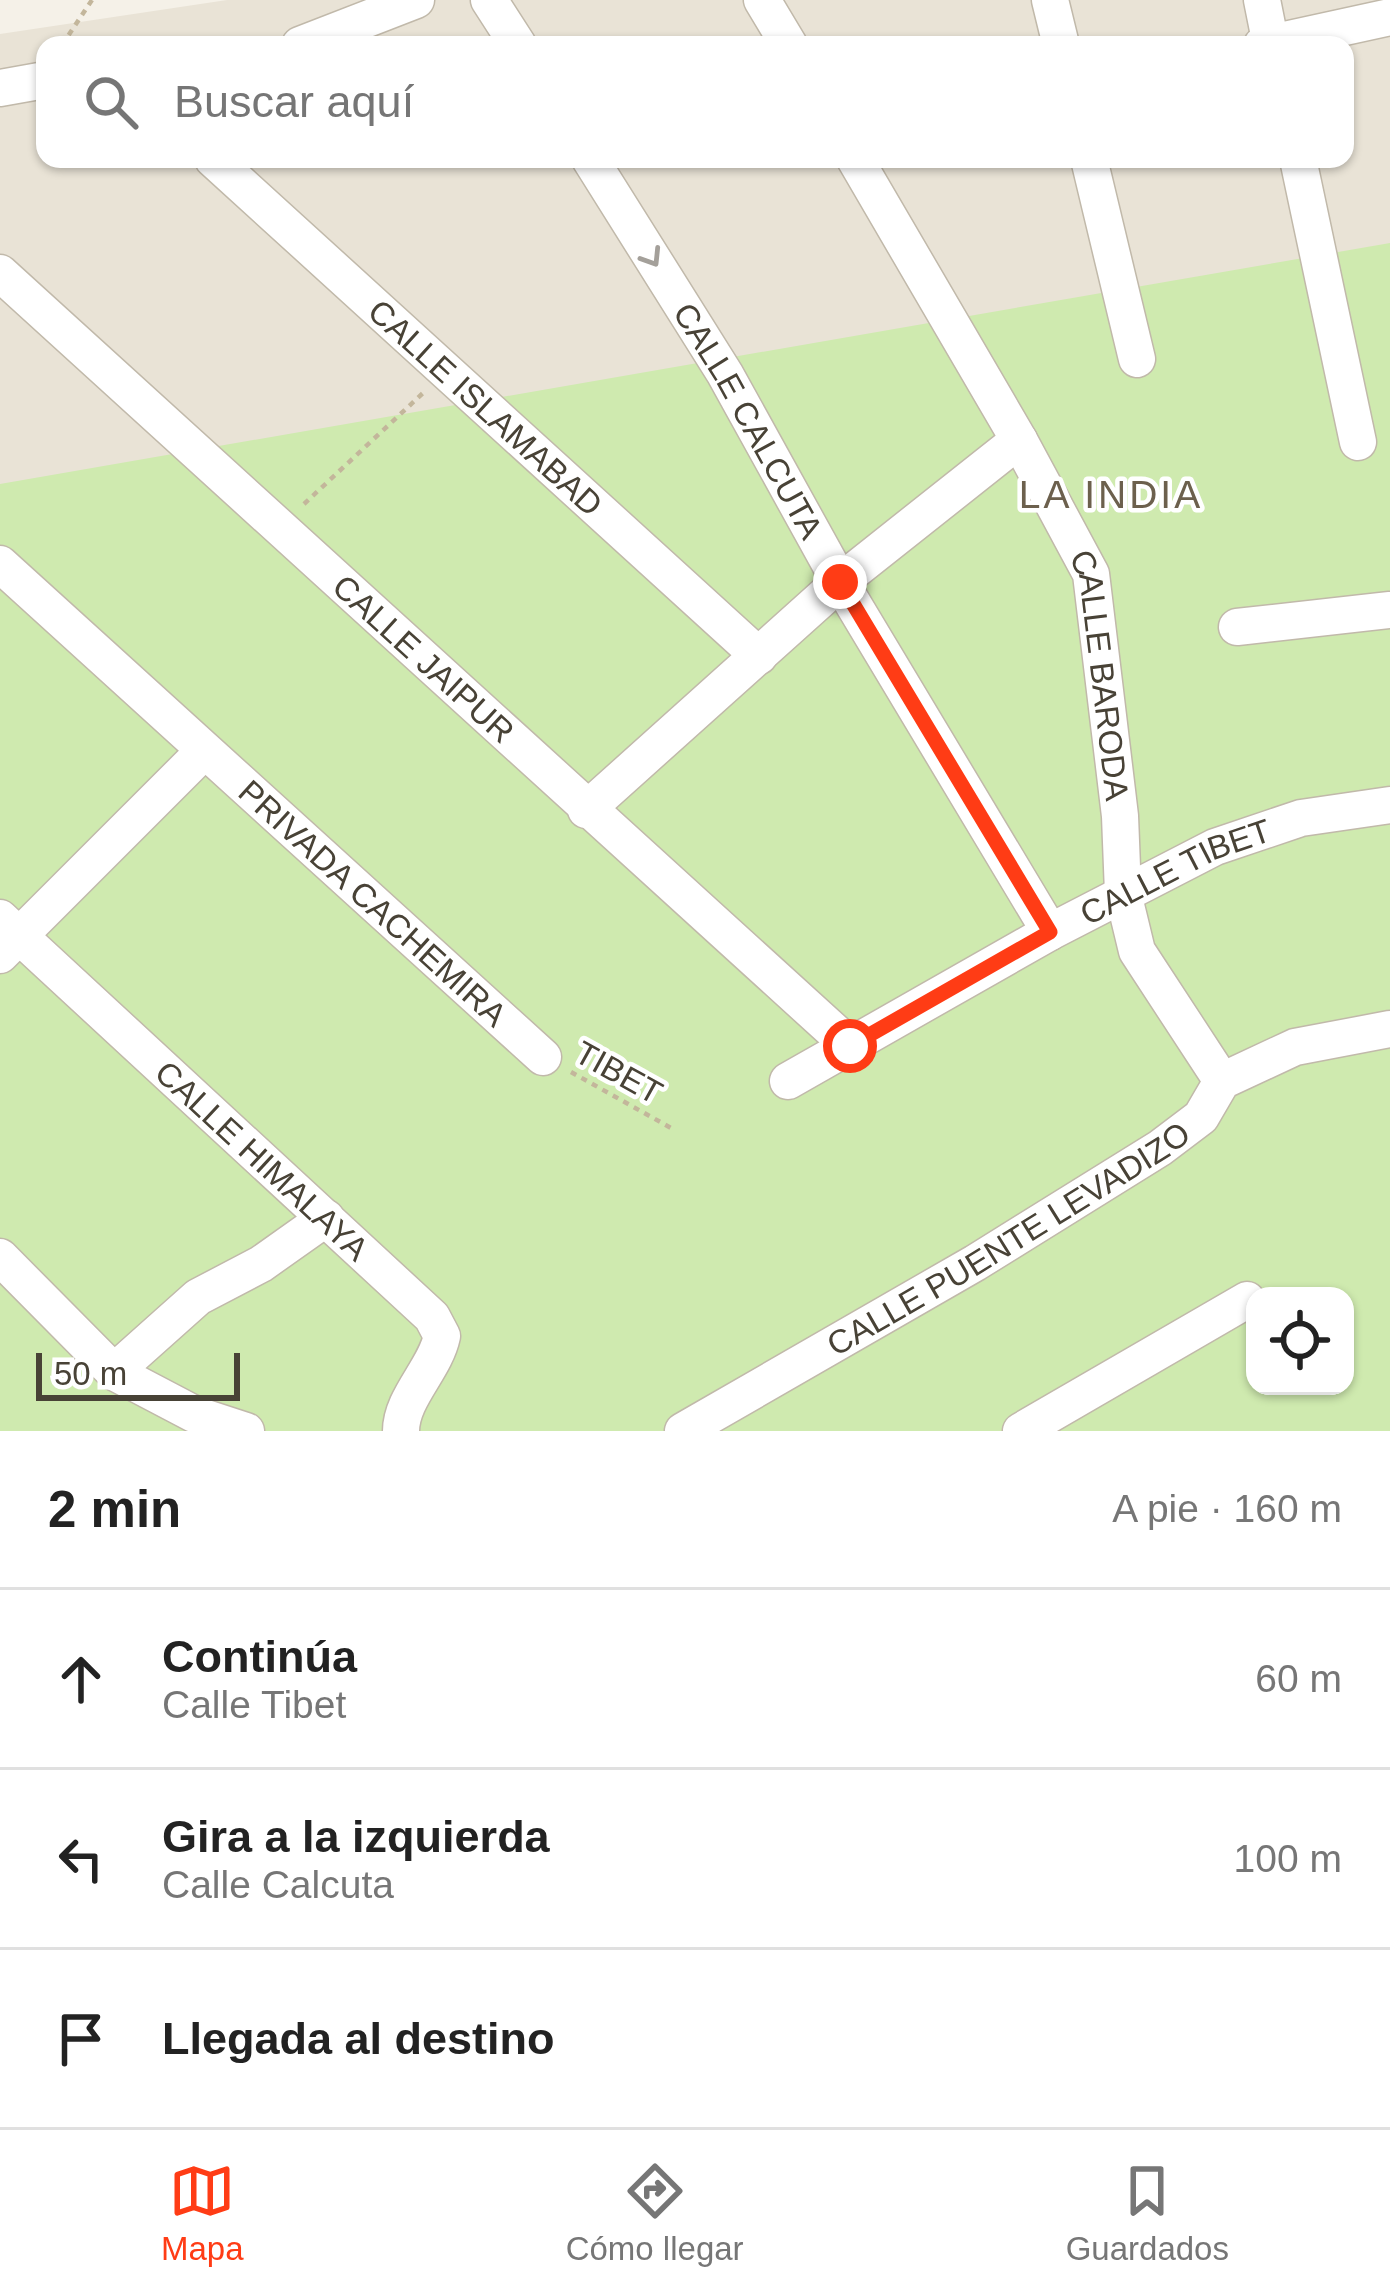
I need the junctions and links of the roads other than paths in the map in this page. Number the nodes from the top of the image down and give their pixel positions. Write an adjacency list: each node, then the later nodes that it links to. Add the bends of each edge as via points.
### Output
1 (416, 0): 7 (street)
2 (489, 0): 8 (street)
3 (763, 0): 9 (street)
4 (1051, 0): 10 (street)
5 (1262, 0): 11 (street)
6 (1390, 17): 12 (street)
7 (323, 36)
8 (512, 36)
9 (784, 36)
10 (1059, 36)
11 (1267, 36)
12 (1304, 36)
13 (36, 82): 14 (street)
14 (0, 88)
15 (223, 168): 28 (street, CALLE ISLAMABAD)
16 (596, 168): 25 (street, CALLE CALCUTA, one-way to 25, via 725,374)
17 (860, 168): 22 (street, CALLE BARODA)
18 (1091, 168): 21 (street)
19 (1300, 168): 23 (street)
20 (0, 273): 31 (street, CALLE JAIPUR)
21 (1137, 359)
22 (1018, 440): 25 (street); 32 (street, CALLE BARODA, via 1091,574)
23 (1358, 442)
24 (0, 564): 29 (street, PRIVADA CACHEMIRA)
25 (840, 582): 28 (street); 33 (street, CALLE CALCUTA)
26 (1390, 610): 27 (street)
27 (1237, 627)
28 (759, 656): 31 (street)
29 (204, 752): 34 (street); 37 (street, PRIVADA CACHEMIRA)
30 (1390, 805): 32 (street, CALLE TIBET, via 1301,818 1215,847)
31 (586, 810): 36 (street, CALLE JAIPUR)
32 (1123, 893): 33 (street, CALLE TIBET); 39 (street, CALLE BARODA, via 1137,951)
33 (1050, 932): 36 (street, CALLE TIBET)
34 (7, 936): 40 (street, CALLE HIMALAYA)
35 (1390, 1029): 39 (street, CALLE PUENTE LEVADIZO, via 1295,1047)
36 (850, 1046): 38 (street, CALLE TIBET)
37 (543, 1057)
38 (788, 1081)
39 (1222, 1081): 46 (street, CALLE PUENTE LEVADIZO, via 1202,1117 1160,1148)
40 (326, 1218): 43 (street, via 198,1297); 45 (street, CALLE HIMALAYA, via 432,1317 442,1336)
41 (0, 1257): 43 (street)
42 (1246, 1301): 47 (street)
43 (114, 1372): 44 (street)
44 (246, 1431)
45 (401, 1431)
46 (683, 1431)
47 (1021, 1431)

